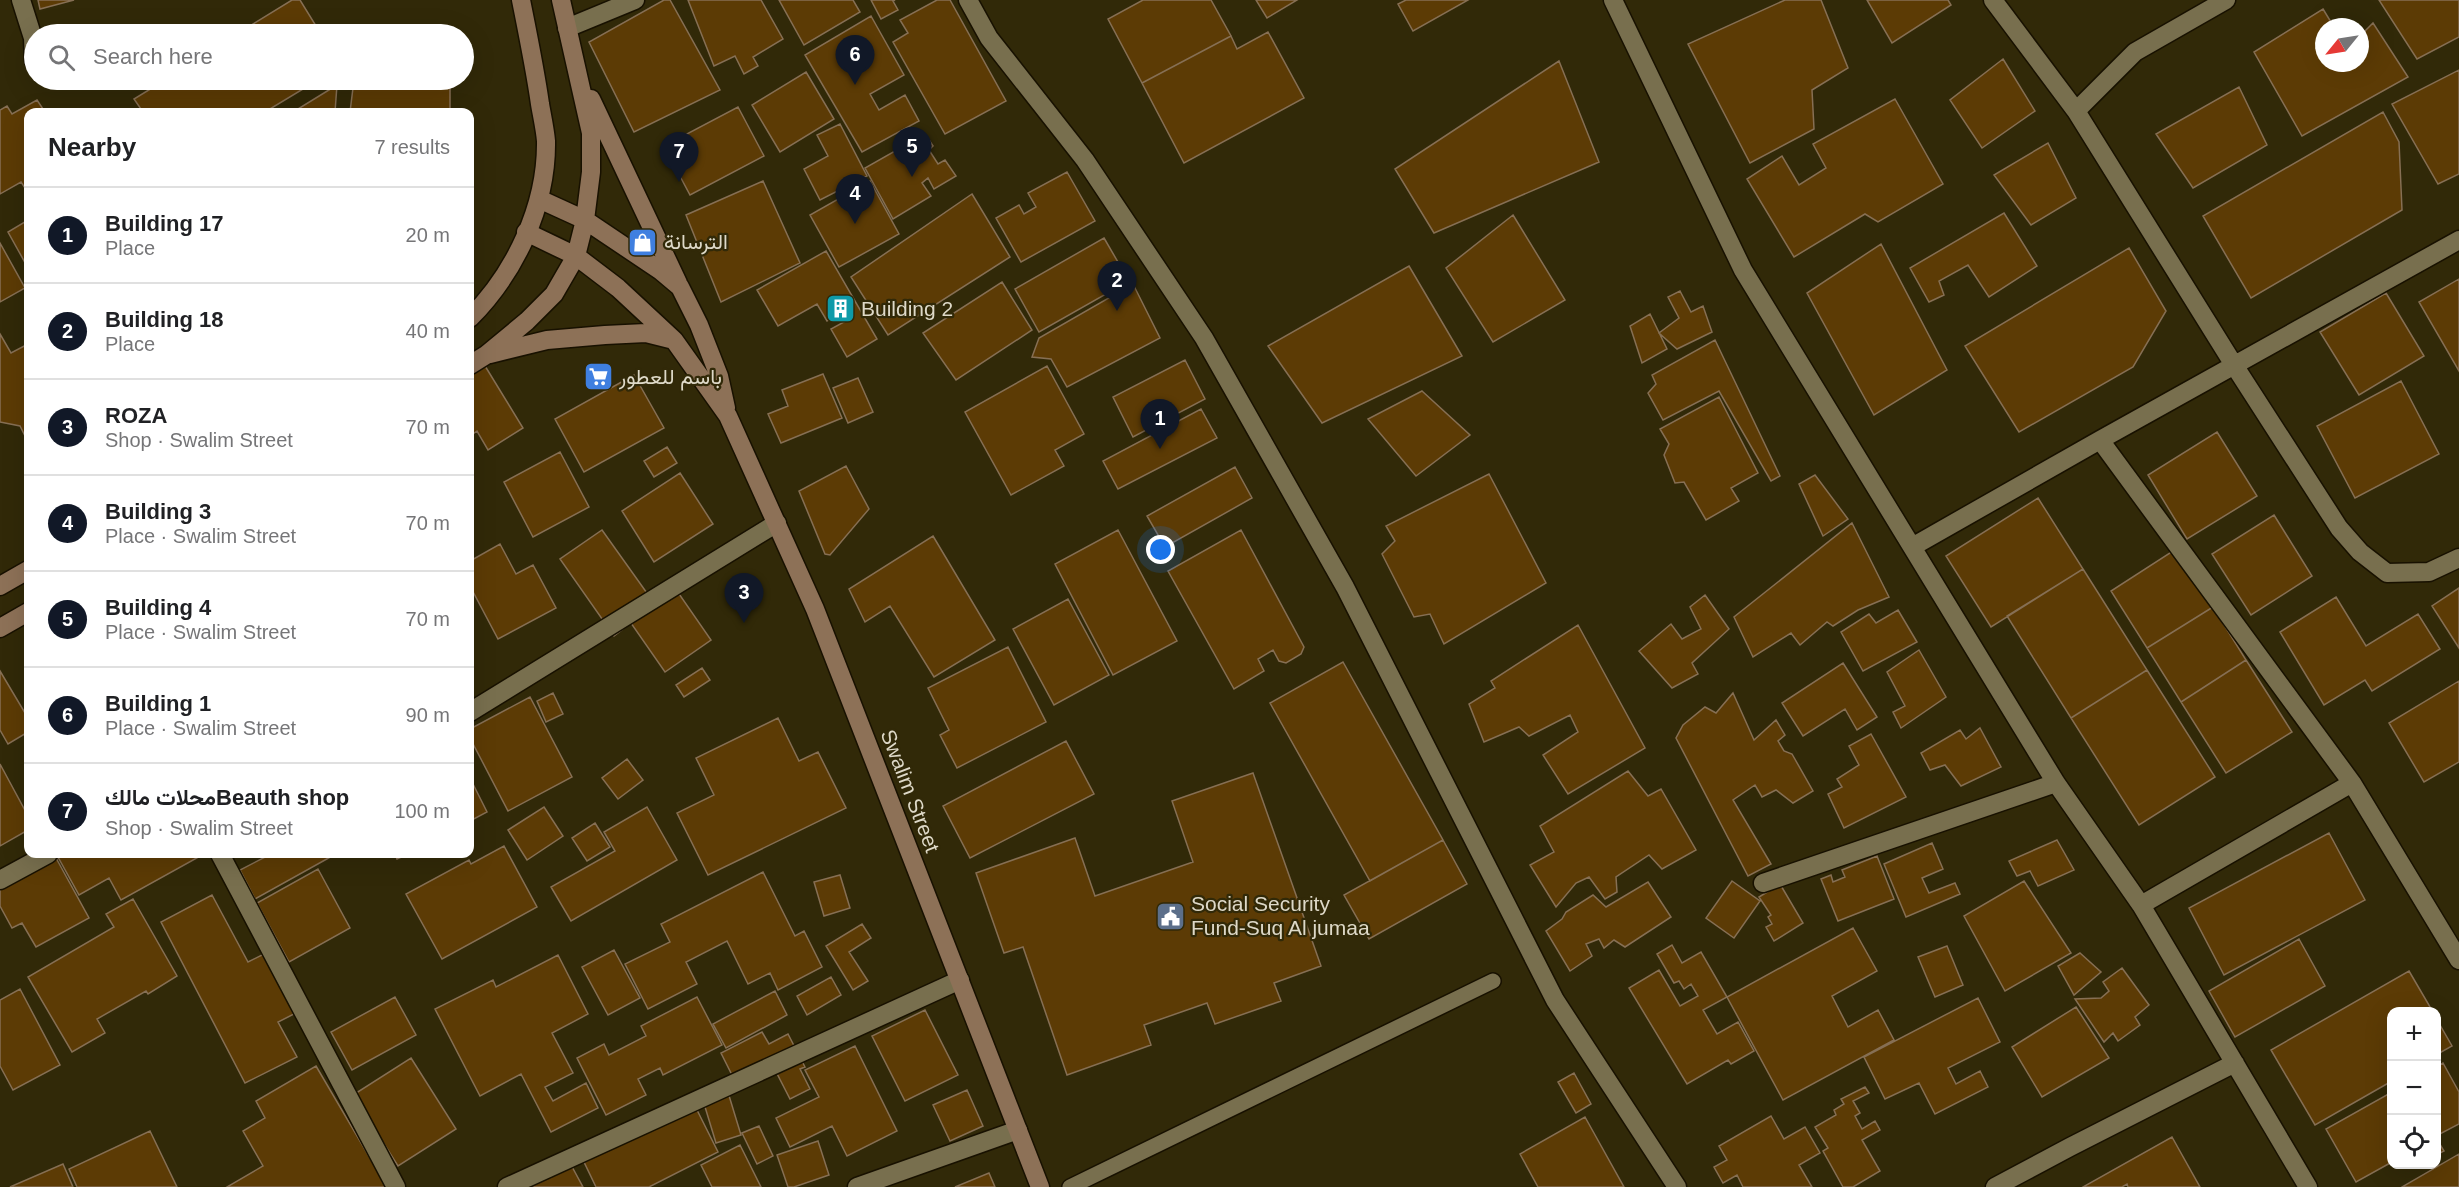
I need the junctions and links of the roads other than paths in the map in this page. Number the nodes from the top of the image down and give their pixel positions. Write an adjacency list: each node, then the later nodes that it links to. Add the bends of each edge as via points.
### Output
1 (21, 0): 9 (street)
2 (521, 0): 13 (main road, via 546,141)
3 (561, 0): 10 (main road)
4 (635, 0): 10 (street)
5 (968, 0): 51 (street, via 989,38 1085,160 1204,338 1345,587 1555,1000)
6 (1613, 0): 27 (street, via 1743,270)
7 (1993, 0): 12 (street)
8 (2226, 0): 12 (street, via 2135,51)
9 (29, 24)
10 (567, 28): 11 (main road)
11 (575, 67): 14 (main road, via 591,133); 18 (main road)
12 (2076, 111): 23 (street)
13 (539, 199): 14 (main road, Swalim Street); 15 (main road)
14 (585, 220): 17 (main road); 18 (main road, Swalim Street)
15 (526, 232): 17 (main road, Swalim Street); 19 (main road, via 505,276)
16 (2459, 240): 23 (street)
17 (576, 256): 20 (main road, Swalim Street, via 618,288); 21 (main road, via 555,294)
18 (680, 287): 24 (main road, Swalim Street, via 719,376)
19 (474, 314)
20 (674, 340): 21 (main road, via 646,333 605,335 547,340); 24 (main road, Swalim Street)
21 (486, 355): 22 (main road)
22 (474, 362)
23 (2234, 365): 25 (street); 28 (street, via 2339,528 2360,552 2387,573 2429,572)
24 (728, 416): 26 (main road, Swalim Street)
25 (2100, 440): 27 (street); 35 (street)
26 (777, 523): 33 (street); 42 (main road, Swalim Street)
27 (1912, 547): 34 (street)
28 (2459, 558)
29 (24, 572): 30 (main road)
30 (0, 586)
31 (24, 614): 32 (main road)
32 (0, 628)
33 (474, 710)
34 (2056, 783): 39 (street); 40 (street)
35 (2352, 783): 40 (street); 41 (street)
36 (41, 858): 38 (street)
37 (222, 858): 46 (street)
38 (0, 880)
39 (1764, 883)
40 (2140, 905): 44 (street)
41 (2459, 960)
42 (960, 980): 45 (main road, Swalim Street); 47 (street)
43 (1493, 981): 50 (lane)
44 (2235, 1063): 52 (street); 53 (street)
45 (1018, 1130): 48 (street); 49 (main road, Swalim Street)
46 (396, 1187)
47 (507, 1187)
48 (856, 1187)
49 (1040, 1187)
50 (1070, 1187)
51 (1677, 1187)
52 (1995, 1187)
53 (2308, 1187)

